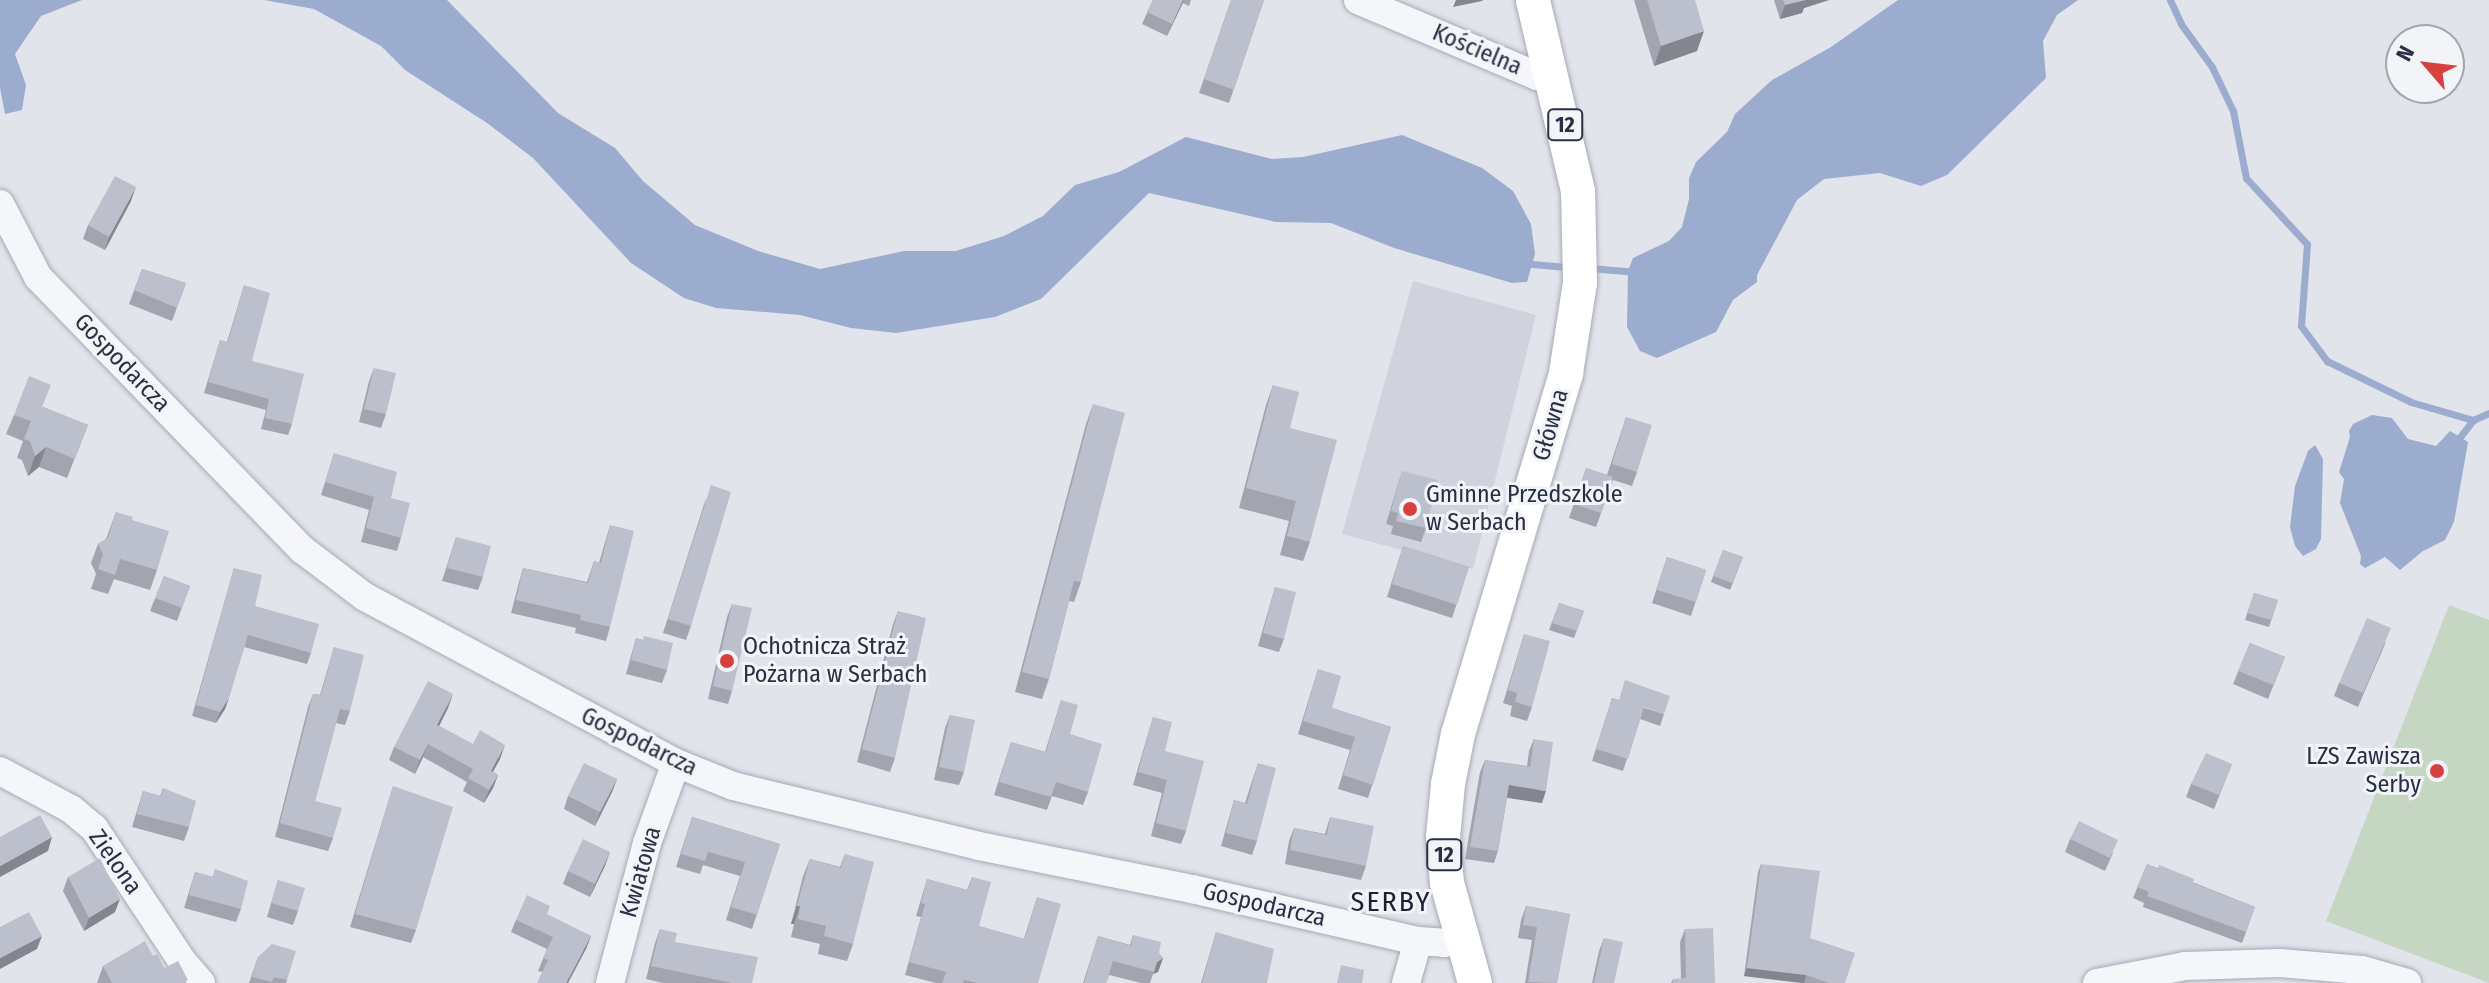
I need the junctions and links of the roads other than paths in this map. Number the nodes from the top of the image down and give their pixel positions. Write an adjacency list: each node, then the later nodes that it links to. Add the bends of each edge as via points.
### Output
1 (1358, 0): 3 (street, Kościelna, via 1537,76)
2 (1533, 0): 3 (main road, Główna / 12)
3 (1552, 71): 7 (main road, Główna / 12, via 1578,191 1581,268 1563,385 1450,770 1444,852)
4 (0, 204): 5 (street, Gospodarcza, via 38,277 303,550 365,597)
5 (676, 763): 8 (street, Gospodarcza, via 733,786 825,811); 10 (street, Kwiatowa, via 647,843)
6 (0, 771): 9 (street, Zielona, via 71,809 94,828)
7 (1461, 938): 8 (street, Gospodarcza); 12 (main road, Główna / 12)
8 (1418, 941): 11 (street)
9 (201, 983)
10 (610, 983)
11 (1406, 983)
12 (1475, 983)
13 (2097, 983): 14 (street, via 2185,966 2280,963 2362,970)
14 (2407, 983)

